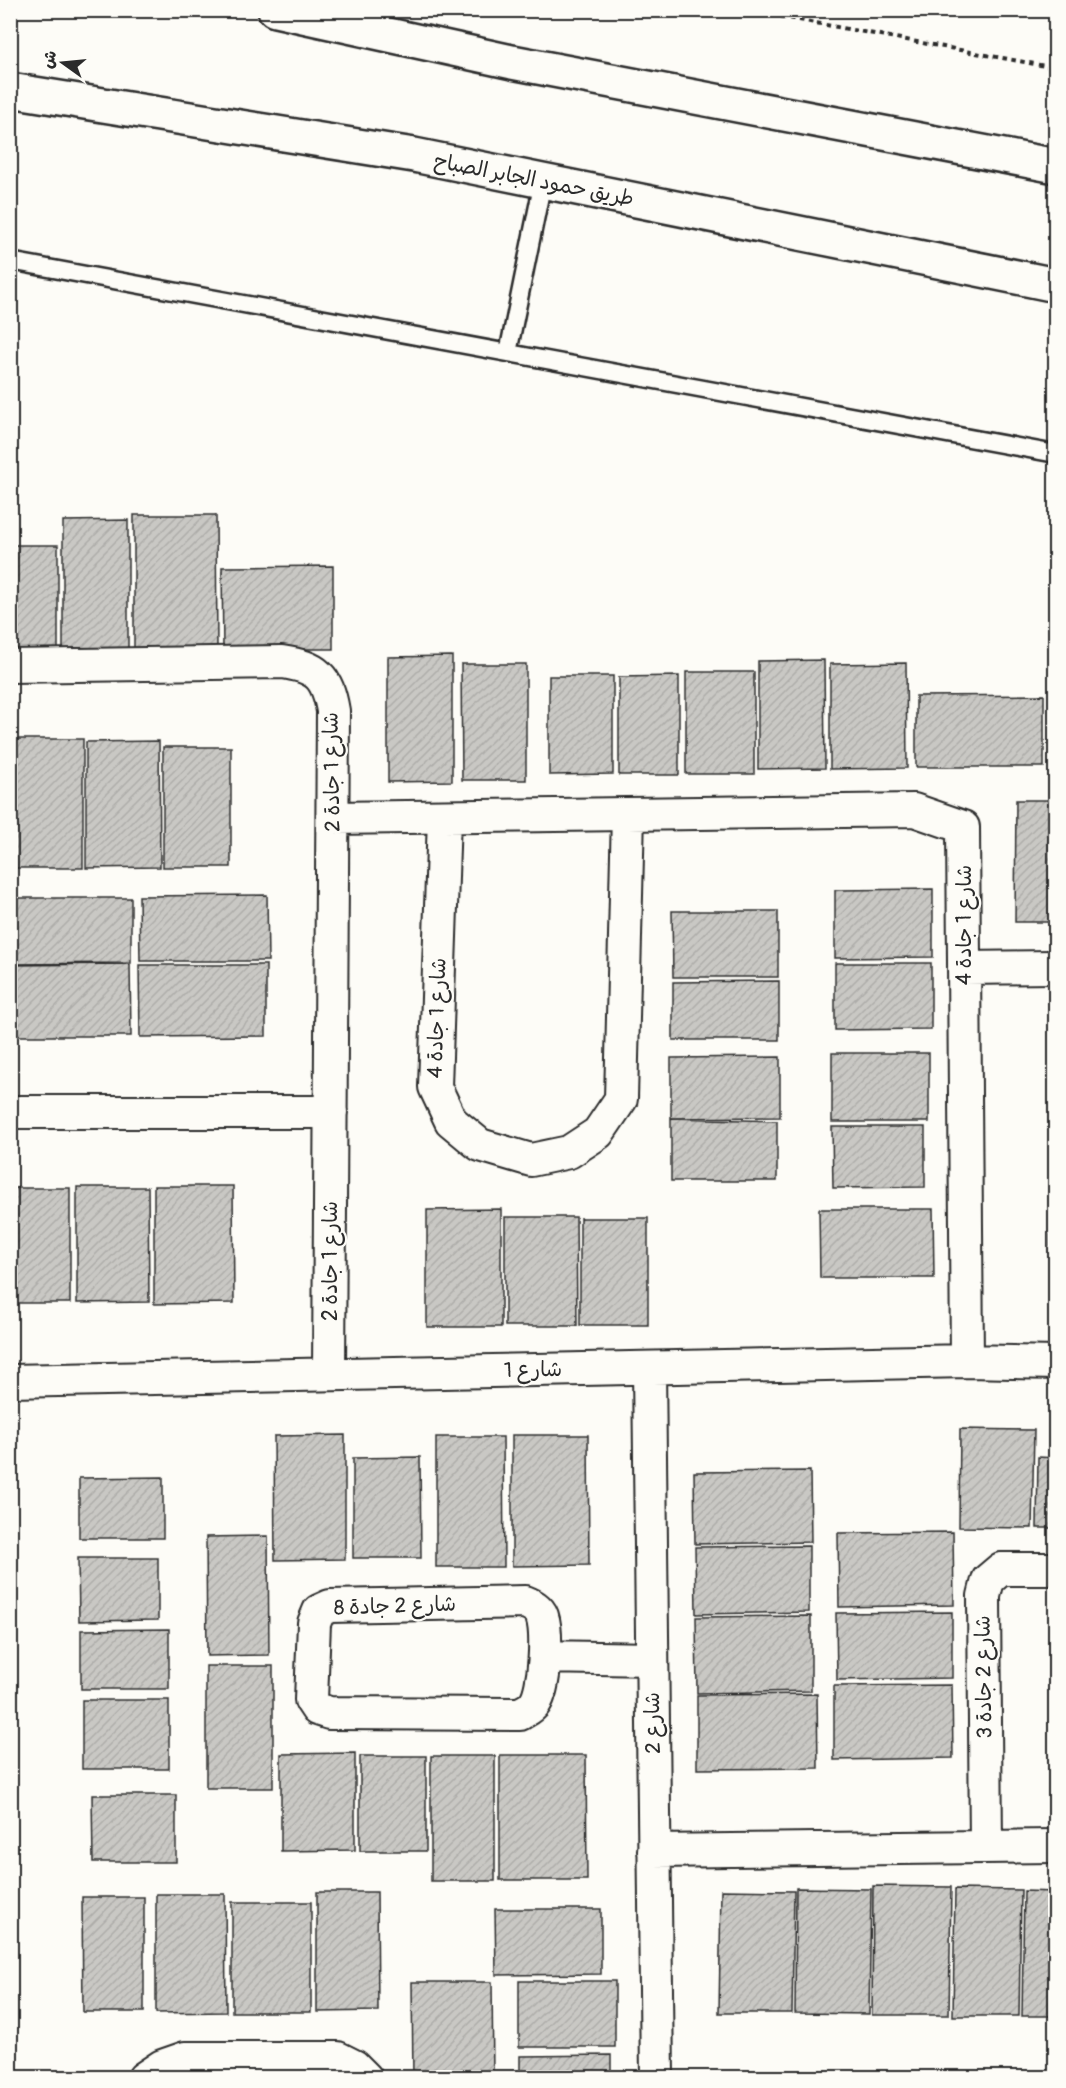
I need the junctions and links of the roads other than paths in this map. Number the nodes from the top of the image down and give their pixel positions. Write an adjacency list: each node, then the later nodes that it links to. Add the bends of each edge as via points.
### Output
1 (275, 10): 3 (main road, via 512,62)
2 (10, 90): 4 (main road, طريق حمود الجابر الصباح, via 414,155)
3 (1056, 166)
4 (543, 181): 6 (main road, طريق حمود الجابر الصباح); 7 (lane)
5 (10, 261): 7 (lane)
6 (1056, 285)
7 (508, 353): 8 (lane)
8 (1056, 454)
9 (10, 666): 12 (street, شارع 1 جادة 2, via 282,662 302,665 319,675 330,691)
10 (628, 814): 11 (street, شارع 1 جادة 4); 11 (street, شارع 1 جادة 4, via 621,1099 598,1133 569,1152 531,1160 480,1145 451,1121 435,1087); 14 (street, شارع 1 جادة 4, via 914,810 963,827)
11 (444, 817): 12 (street, شارع 1 جادة 4)
12 (333, 818): 16 (street, شارع 1 جادة 2)
13 (1056, 967): 14 (street)
14 (964, 968): 17 (street, شارع 1 جادة 4)
15 (10, 1112): 16 (street)
16 (331, 1112): 20 (street, شارع 1 جادة 2)
17 (967, 1361): 18 (street, شارع 1); 19 (street, شارع 1)
18 (1056, 1363)
19 (649, 1368): 20 (street, شارع 1); 24 (street, شارع 2)
20 (329, 1374): 21 (street, شارع 1)
21 (10, 1381)
22 (1056, 1569): 26 (street, شارع 2 جادة 3, via 1001,1569 988,1580 984,1596)
23 (545, 1658): 23 (street, شارع 2 جادة 8, via 541,1690 534,1705 520,1714 329,1713 317,1709 311,1700 314,1623 319,1611 330,1606 525,1602 536,1607 542,1616); 24 (street)
24 (652, 1659): 27 (street, شارع 2)
25 (1056, 1846): 26 (street)
26 (986, 1847): 27 (street)
27 (654, 1851): 30 (street, شارع 2)
28 (144, 2078): 29 (street, via 185,2058 338,2058)
29 (366, 2078)
30 (657, 2078)

